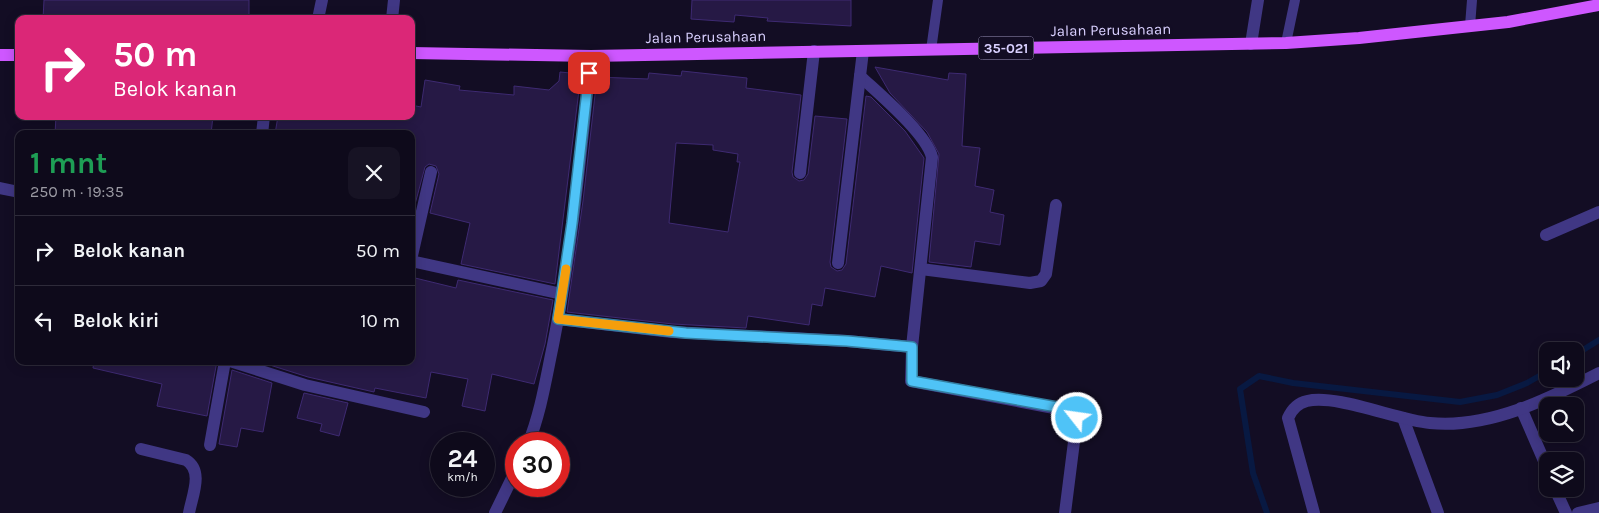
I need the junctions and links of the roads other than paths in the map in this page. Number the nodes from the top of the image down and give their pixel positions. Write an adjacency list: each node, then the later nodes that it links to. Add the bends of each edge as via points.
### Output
1 (322, 0): 8 (street)
2 (394, 0): 9 (street)
3 (938, 0): 13 (lane)
4 (1258, 0): 12 (street)
5 (1295, 0): 11 (lane)
6 (1472, 0): 10 (lane)
7 (1599, 5): 10 (main road, Jalan Perusahaan / 35-021)
8 (319, 15)
9 (392, 15)
10 (1470, 26): 11 (main road, Jalan Perusahaan / 35-021)
11 (1286, 42): 12 (main road, Jalan Perusahaan / 35-021)
12 (1251, 44): 13 (main road, Jalan Perusahaan / 35-021)
13 (931, 50): 15 (main road, Jalan Perusahaan / 35-021)
14 (814, 51): 15 (main road, Jalan Perusahaan / 35-021); 19 (main road, Jalan Perusahaan / 35-021); 22 (street)
15 (864, 51): 20 (street)
16 (415, 53): 19 (main road, Jalan Perusahaan / 35-021)
17 (0, 55): 18 (main road)
18 (15, 55)
19 (590, 56): 32 (street)
20 (860, 76): 30 (street); 31 (street, via 896,110 931,152)
21 (431, 172): 28 (street)
22 (800, 173)
23 (0, 188): 24 (street)
24 (15, 191)
25 (1056, 205): 31 (street, via 1046,274 1040,281 1030,283)
26 (1599, 212): 27 (street)
27 (1546, 235)
28 (415, 243)
29 (415, 262): 32 (street)
30 (838, 263)
31 (921, 269): 34 (street)
32 (562, 294): 33 (street)
33 (558, 319): 34 (street, via 679,332); 41 (street)
34 (912, 347): 50 (street, via 912,381 1075,412 1077,418)
35 (225, 365): 42 (street)
36 (242, 365): 39 (street, via 305,385)
37 (1599, 373): 38 (street)
38 (1521, 408): 40 (street, via 1493,418 1460,424); 44 (street)
39 (424, 412)
40 (1403, 418): 51 (street, via 1316,400 1301,403 1290,412 1290,428); 52 (street)
41 (532, 432)
42 (210, 445)
43 (141, 449): 48 (street, via 186,460 195,469)
44 (1540, 452)
45 (505, 493): 49 (street)
46 (1559, 497): 53 (street)
47 (1599, 508): 54 (street)
48 (189, 513)
49 (495, 513)
50 (1065, 513)
51 (1314, 513)
52 (1438, 513)
53 (1566, 513)
54 (1578, 513)

